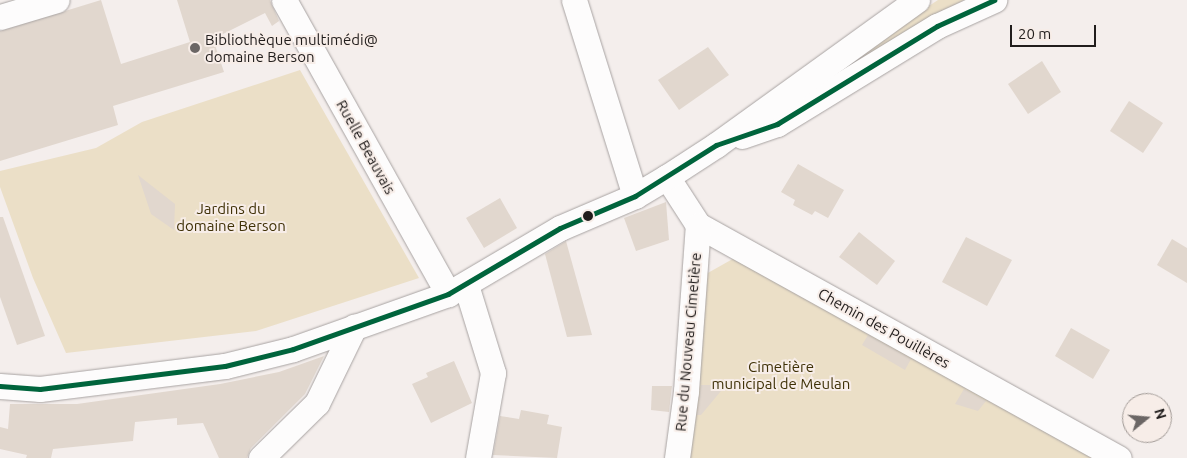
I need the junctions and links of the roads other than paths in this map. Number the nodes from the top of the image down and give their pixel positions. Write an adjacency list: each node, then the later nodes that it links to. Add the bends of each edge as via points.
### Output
1 (57, 0): 6 (street)
2 (284, 0): 11 (street, Ruelle Beauvais)
3 (574, 0): 9 (street)
4 (917, 0): 7 (street)
5 (994, 0): 7 (street, via 937,26 776,124)
6 (0, 17)
7 (716, 145): 8 (street)
8 (667, 177): 9 (street); 10 (street, Chemin des Pouillères)
9 (634, 196): 11 (street, via 560,228)
10 (698, 225): 16 (street, Rue du Nouveau Cimetière, via 686,391); 17 (street, Chemin des Pouillères)
11 (457, 290): 12 (street); 15 (street, Ruelle Beauvais, via 493,373)
12 (354, 327): 13 (street, via 293,349 225,366 40,389); 14 (street, via 317,403)
13 (0, 386)
14 (261, 458)
15 (478, 458)
16 (677, 458)
17 (1119, 458)

